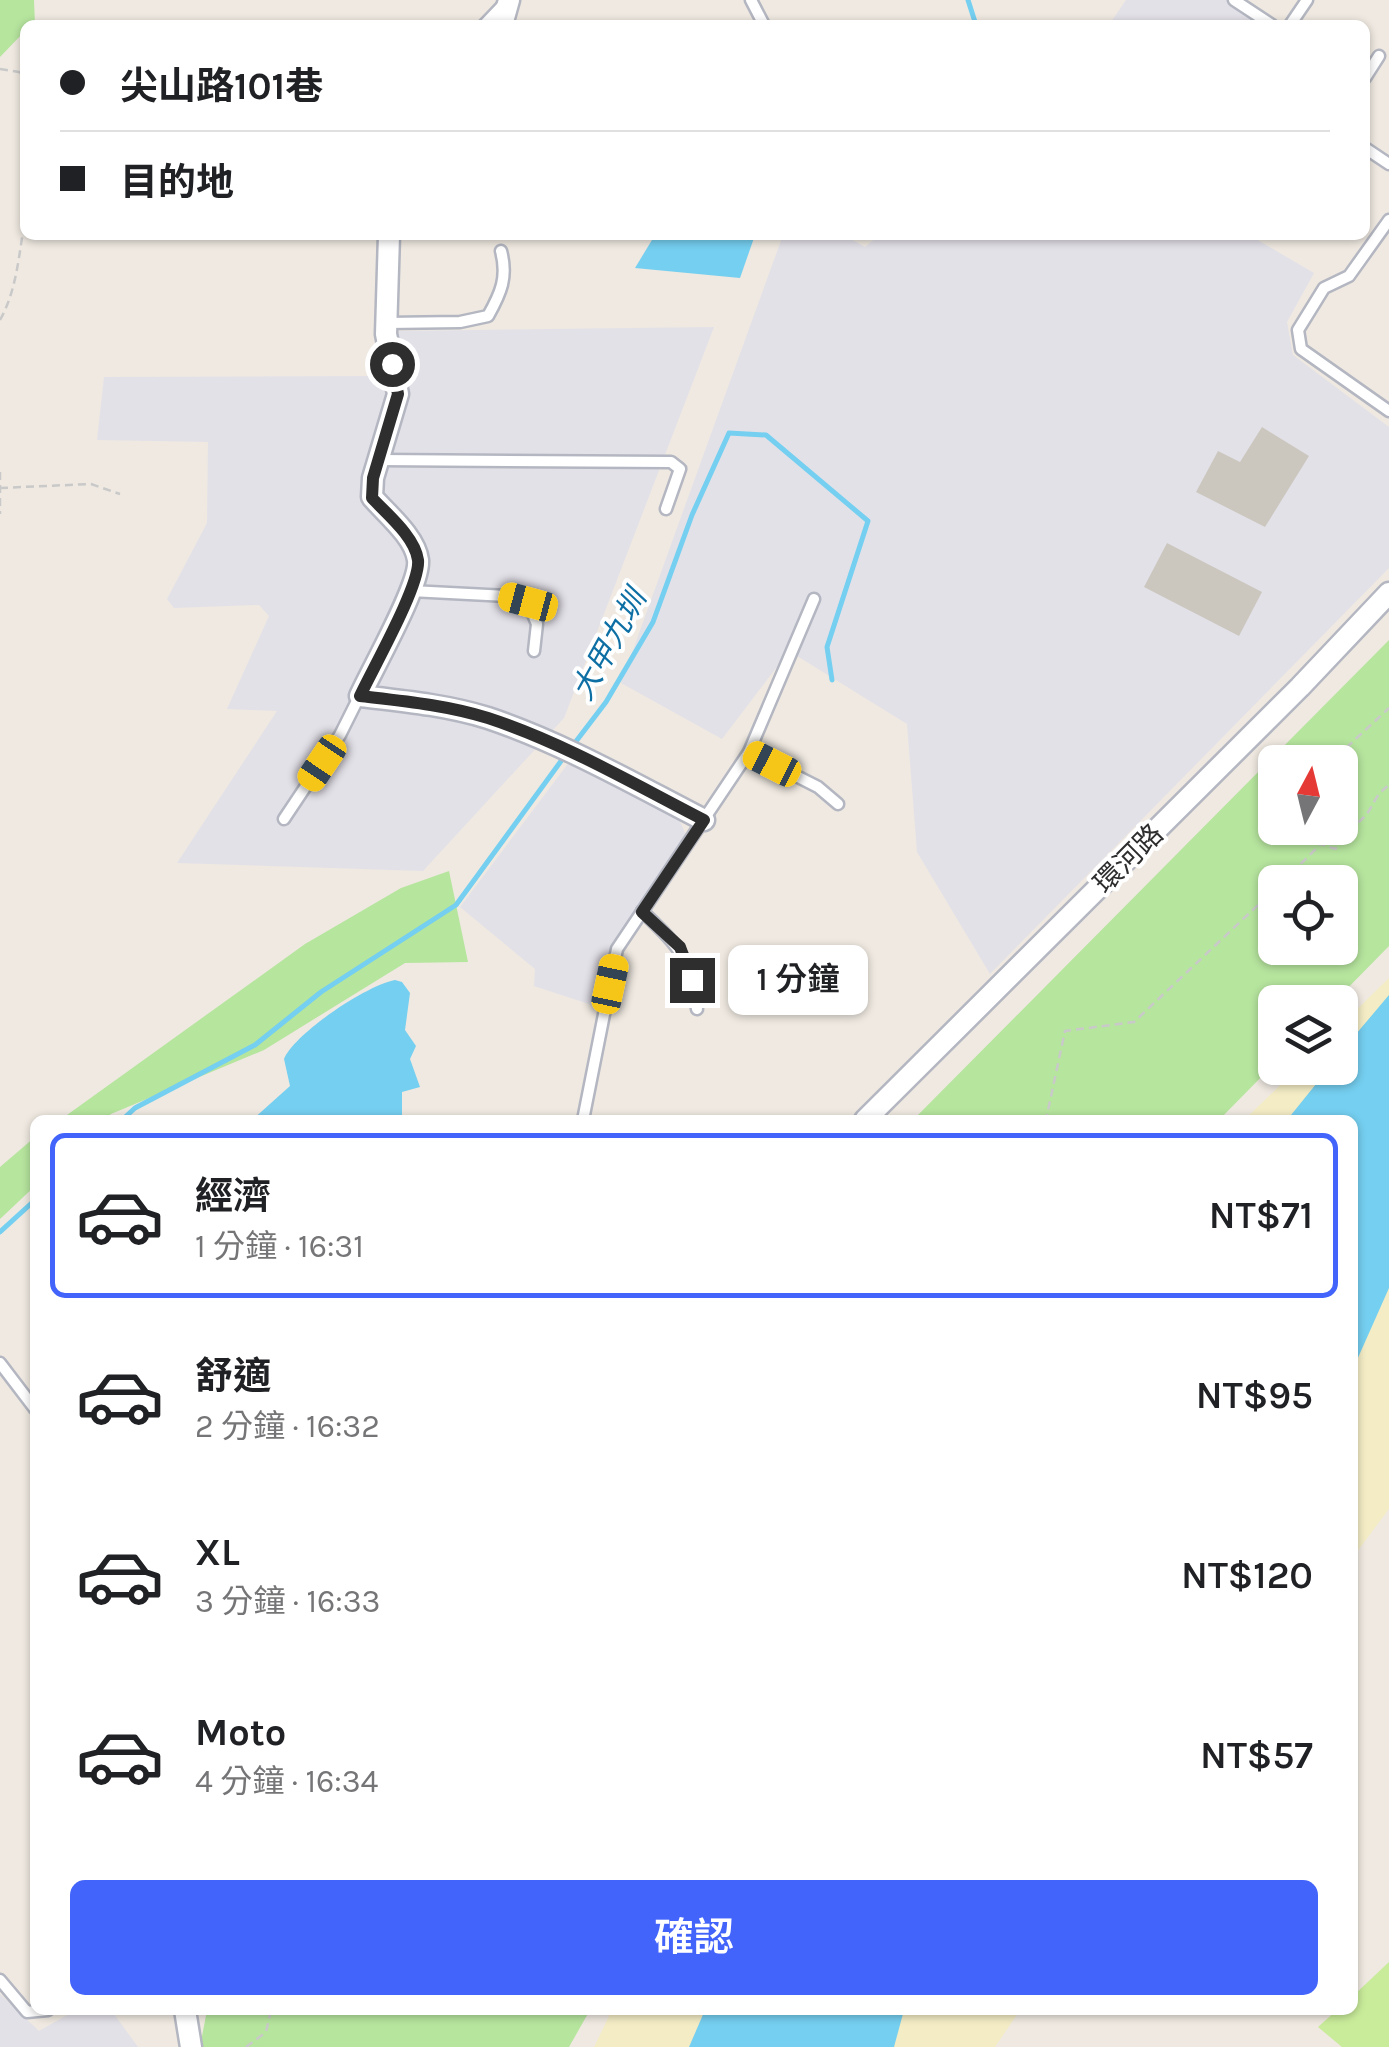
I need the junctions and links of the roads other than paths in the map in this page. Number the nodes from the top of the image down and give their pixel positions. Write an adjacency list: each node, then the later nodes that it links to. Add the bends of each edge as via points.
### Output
1 (509, 0): 3 (lane)
2 (1234, 0): 4 (lane)
3 (489, 20)
4 (1264, 20)
5 (1378, 56): 6 (lane)
6 (1370, 70)
7 (1389, 220): 11 (lane, via 1349,276 1324,288 1298,330 1301,349)
8 (389, 240): 10 (street)
9 (501, 251): 10 (lane, via 501,294 488,316)
10 (386, 323): 12 (street, via 398,394)
11 (1389, 411)
12 (379, 460): 13 (lane, via 671,462 680,469); 14 (street, via 372,498 410,541 418,561)
13 (666, 510)
14 (410, 591): 17 (lane, via 528,602 537,624); 18 (street)
15 (1389, 593): 26 (street, 環河路)
16 (814, 599): 19 (lane)
17 (534, 650)
18 (360, 696): 21 (lane); 22 (street, via 490,719)
19 (749, 752): 20 (lane); 22 (lane)
20 (838, 804)
21 (284, 819)
22 (704, 820): 23 (lane)
23 (642, 912): 24 (lane, via 680,947); 25 (lane, via 617,949)
24 (697, 1009)
25 (584, 1115)
26 (870, 1115)
27 (0, 1363): 28 (lane)
28 (30, 1402)
29 (0, 1980): 30 (lane)
30 (30, 2012)
31 (186, 2015): 32 (street)
32 (191, 2047)

